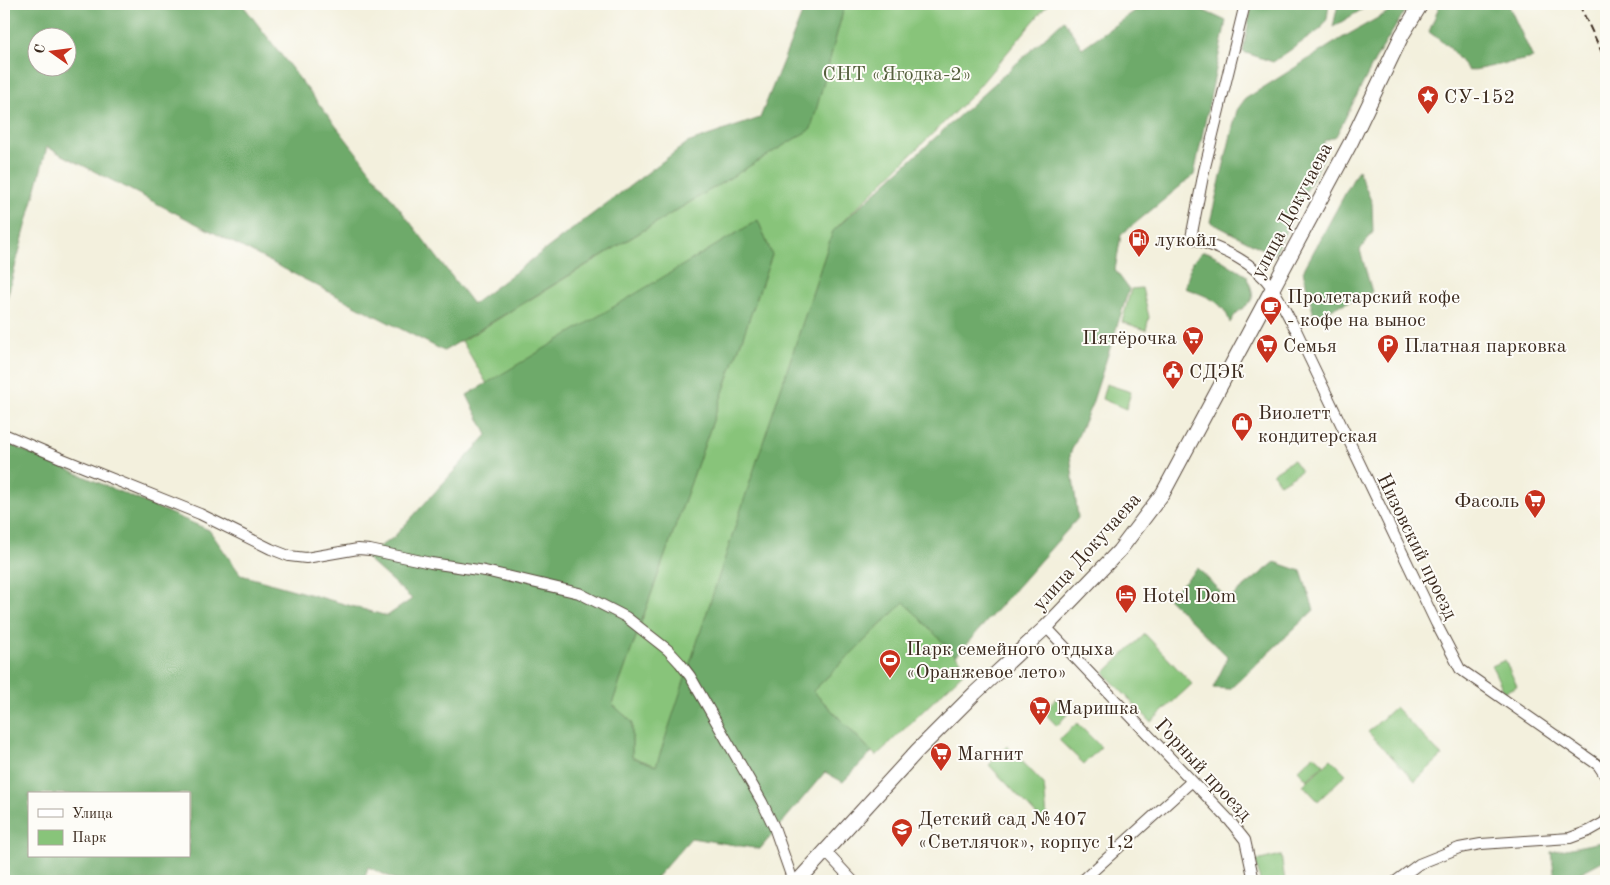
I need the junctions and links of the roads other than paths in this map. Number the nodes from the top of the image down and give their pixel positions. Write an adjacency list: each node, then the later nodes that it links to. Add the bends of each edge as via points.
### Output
1 (1245, 4): 3 (street, Низовский проезд, via 1191,238 1246,263)
2 (1421, 4): 3 (main road, улица Докучаева)
3 (1272, 288): 5 (main road, улица Докучаева, via 1163,493 1118,551); 6 (street, Низовский проезд, via 1296,330 1460,669 1598,765)
4 (4, 434): 10 (street, via 200,514 289,556 306,558 370,550 579,593 626,617 668,650 690,676 762,802)
5 (1046, 627): 7 (street, Горный проезд); 9 (main road, улица Докучаева, via 922,745)
6 (1606, 777)
7 (1192, 781): 13 (street); 14 (street, Горный проезд, via 1245,840)
8 (1606, 819): 15 (street, via 1589,831 1570,838 1459,848 1419,864)
9 (825, 851): 11 (main road, улица Докучаева); 12 (street)
10 (793, 881)
11 (798, 881)
12 (853, 881)
13 (1082, 881)
14 (1254, 881)
15 (1396, 881)

